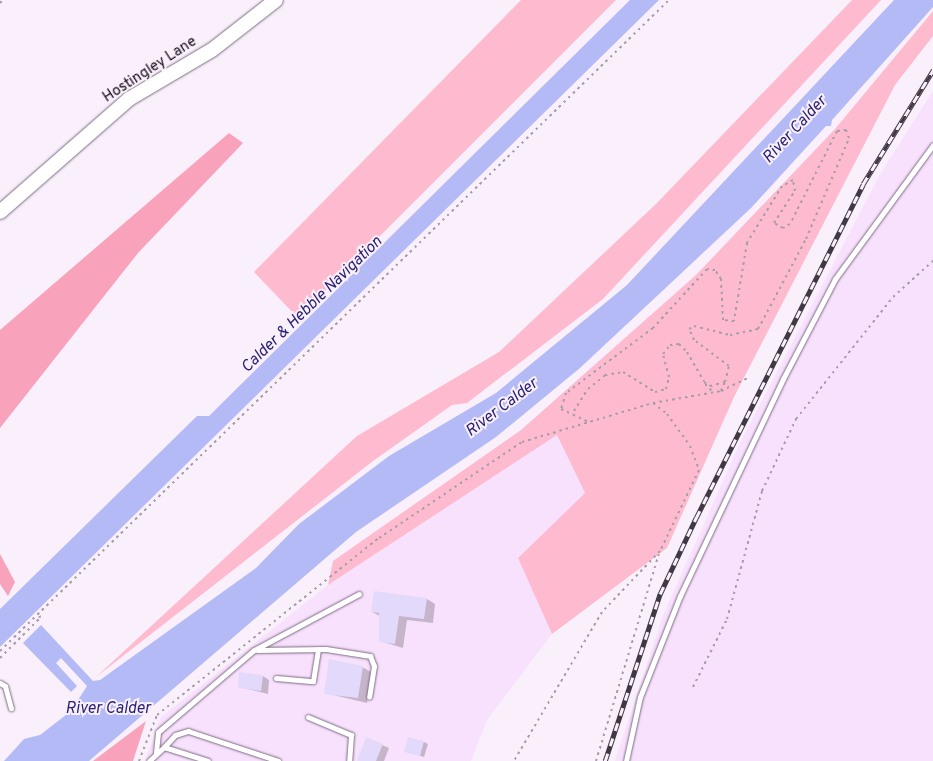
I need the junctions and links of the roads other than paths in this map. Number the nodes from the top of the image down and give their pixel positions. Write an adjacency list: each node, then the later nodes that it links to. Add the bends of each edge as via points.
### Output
1 (276, 0): 3 (main road, Hostingley Lane, via 212,50 129,99)
2 (933, 145): 18 (lane, via 835,279 783,379 666,630 640,697)
3 (0, 212)
4 (359, 594): 6 (lane)
5 (318, 649): 6 (lane); 7 (lane, via 313,681); 9 (lane, via 370,656 374,666)
6 (254, 650): 13 (lane, via 158,732)
7 (276, 678)
8 (0, 684): 10 (lane, via 5,686)
9 (369, 697)
10 (11, 708)
11 (308, 717): 17 (lane, via 351,735)
12 (164, 747): 13 (lane); 15 (lane); 16 (lane, via 175,735 188,731)
13 (156, 752): 14 (lane)
14 (149, 761)
15 (208, 761)
16 (278, 761)
17 (349, 761)
18 (626, 761)

